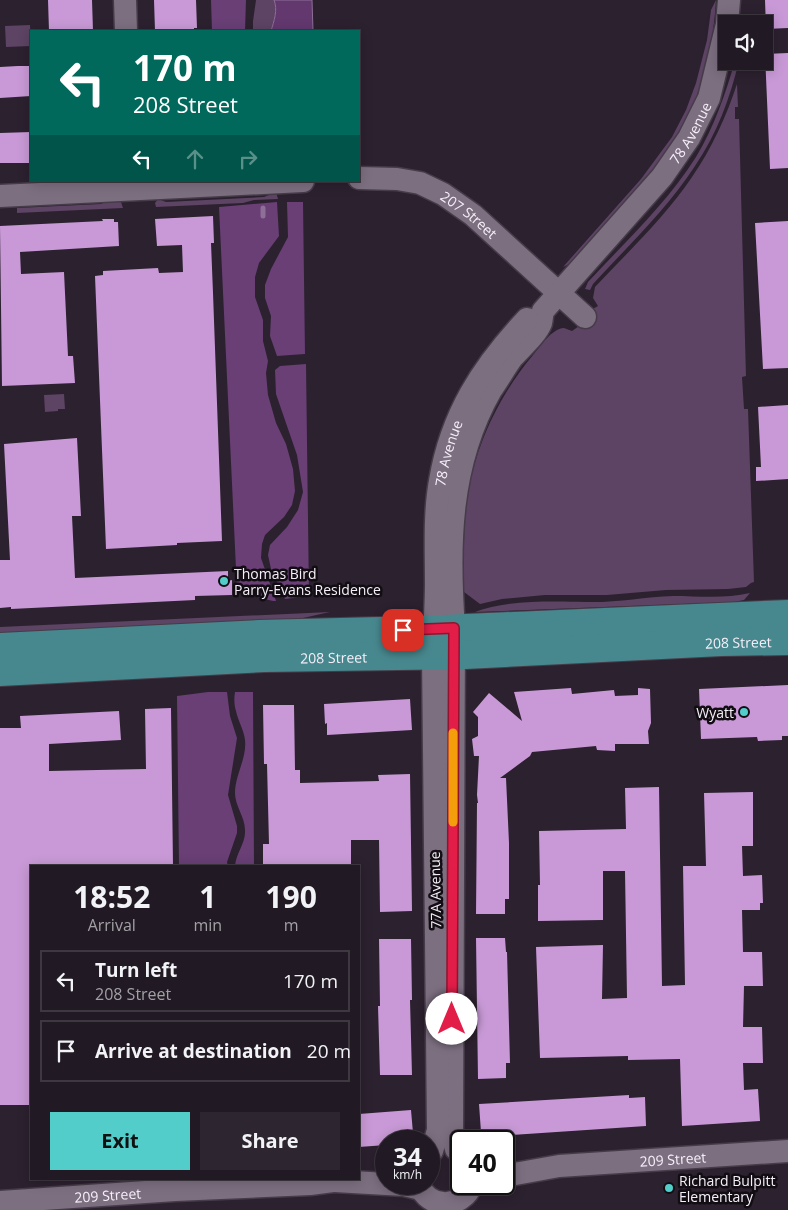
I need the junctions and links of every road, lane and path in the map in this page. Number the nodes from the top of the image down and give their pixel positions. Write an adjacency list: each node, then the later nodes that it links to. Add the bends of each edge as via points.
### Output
1 (125, 0): 4 (street)
2 (729, 0): 3 (street)
3 (728, 15)
4 (126, 30)
5 (718, 61): 10 (street, 78 Avenue, via 709,98 689,138 662,177)
6 (360, 178): 10 (street, 207 Street, via 420,183 443,194 473,216)
7 (260, 182): 8 (street)
8 (133, 185): 9 (street)
9 (0, 196)
10 (559, 294): 11 (street, 207 Street); 14 (street, 78 Avenue, via 543,311 537,329 491,391 463,456 452,528 452,588)
11 (585, 317)
12 (788, 614): 14 (main road, 208 Street)
13 (788, 641): 14 (main road, 208 Street)
14 (443, 642): 15 (main road, 208 Street, via 258,634); 16 (main road, 208 Street, via 264,658); 17 (street, 77A Avenue); 18 (street, 77A Avenue)
15 (0, 647)
16 (0, 672)
17 (438, 1130)
18 (452, 1130)
19 (788, 1151): 21 (street, 209 Street)
20 (515, 1163): 21 (street, 209 Street)
21 (559, 1166): 23 (street, 209 Street)
22 (375, 1173): 24 (street)
23 (515, 1174)
24 (360, 1177)
25 (341, 1180): 27 (street, 209 Street, via 404,1185); 28 (street, 209 Street)
26 (463, 1195): 27 (street, 209 Street, via 450,1203)
27 (428, 1196)
28 (0, 1202)

